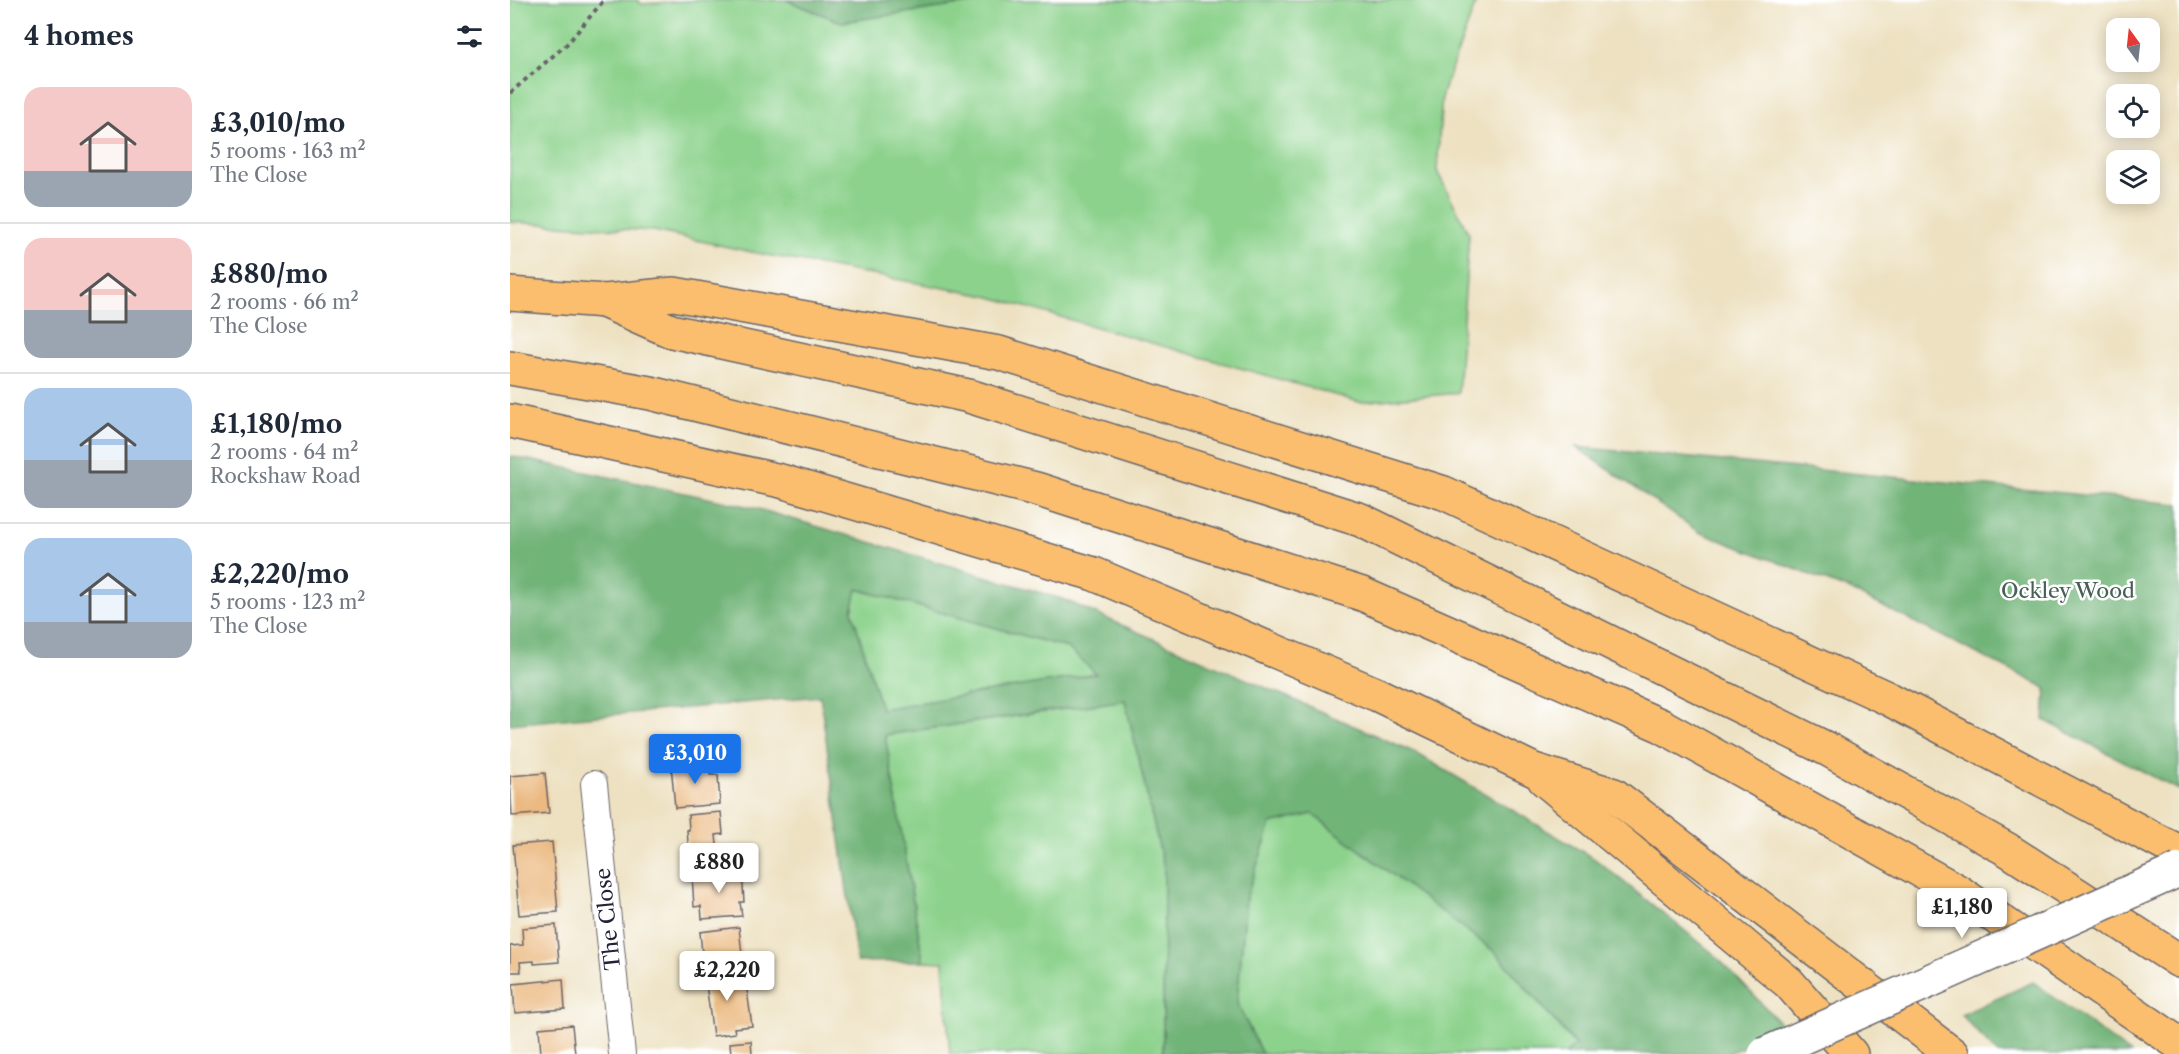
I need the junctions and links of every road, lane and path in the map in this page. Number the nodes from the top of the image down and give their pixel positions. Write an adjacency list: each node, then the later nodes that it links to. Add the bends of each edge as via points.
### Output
1 (604, 0): 2 (path, via 568,43)
2 (510, 93)
3 (510, 294): 4 (highway)
4 (605, 301): 9 (highway, via 674,294 999,353 1444,493 1888,699); 11 (highway, via 671,332 969,396 1361,520 1829,750 2008,850)
5 (510, 368): 12 (highway, via 650,393 1036,489 1362,594 1662,726 1959,892)
6 (510, 421): 7 (highway, via 781,481 1094,574 1378,695)
7 (1534, 770): 15 (highway, via 1789,983); 16 (highway, via 1614,795)
8 (594, 784): 13 (street, The Close)
9 (2179, 852)
10 (2179, 870): 14 (street, bridge)
11 (2179, 961)
12 (2179, 1044)
13 (622, 1054)
14 (1765, 1054)
15 (1851, 1054)
16 (1952, 1054)

